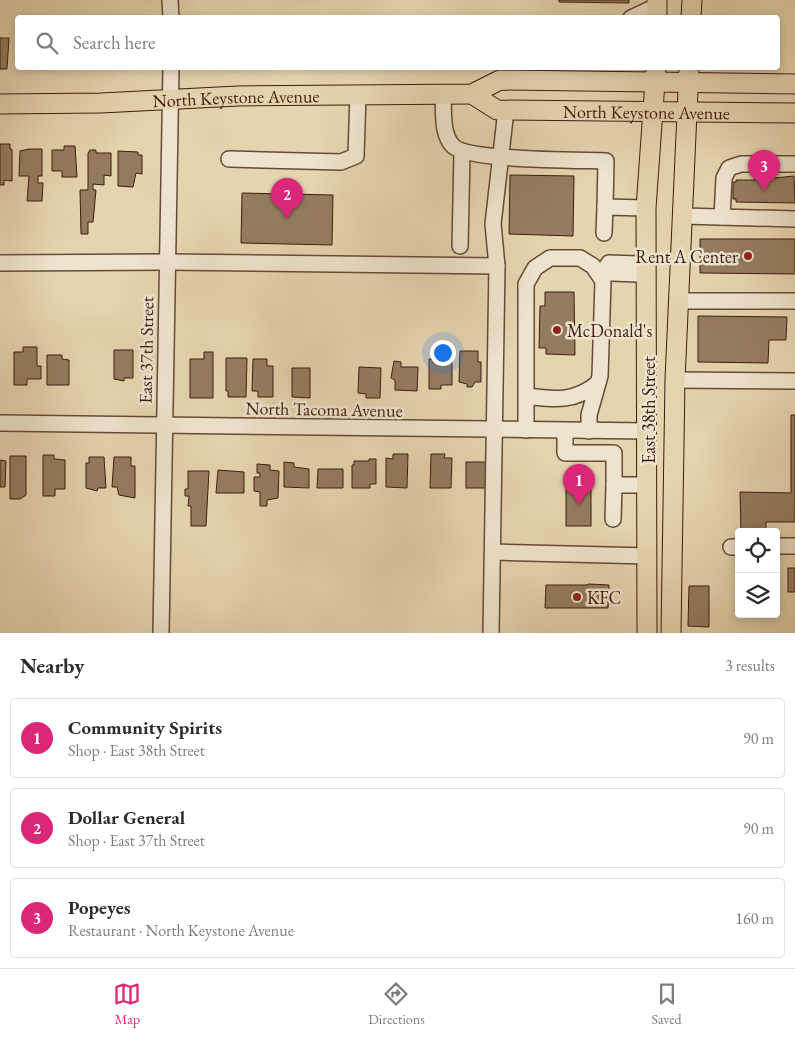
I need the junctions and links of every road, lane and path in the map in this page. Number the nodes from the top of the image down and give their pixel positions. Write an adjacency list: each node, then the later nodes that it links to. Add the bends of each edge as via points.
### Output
1 (170, 0): 4 (street)
2 (692, 0): 6 (main road)
3 (657, 8): 5 (street)
4 (171, 15)
5 (639, 15)
6 (691, 15)
7 (171, 70): 15 (street, East 37th Street)
8 (541, 74): 9 (main road, North Keystone Avenue); 14 (main road, North Keystone Avenue, via 500,80)
9 (655, 75): 10 (main road, North Keystone Avenue); 18 (main road, East 38th Street)
10 (688, 75): 11 (main road, North Keystone Avenue); 19 (main road, East 38th Street)
11 (795, 84)
12 (358, 94): 13 (main road, North Keystone Avenue); 15 (main road, North Keystone Avenue); 23 (street, via 356,156 341,162)
13 (444, 94): 14 (main road, North Keystone Avenue); 21 (street, via 448,139)
14 (472, 94): 17 (main road, North Keystone Avenue, via 497,110)
15 (170, 99): 16 (main road, North Keystone Avenue); 32 (street, East 37th Street)
16 (0, 104)
17 (506, 110): 18 (main road, North Keystone Avenue); 22 (street)
18 (654, 110): 19 (main road, North Keystone Avenue); 26 (main road, East 38th Street)
19 (687, 111): 20 (main road, North Keystone Avenue); 27 (main road, East 38th Street)
20 (795, 113)
21 (462, 152): 22 (street); 31 (street)
22 (502, 157): 25 (street, via 606,161); 34 (street, via 493,224)
23 (229, 159)
24 (795, 164): 28 (street, via 741,164 729,168 724,178)
25 (605, 207): 26 (street); 30 (street)
26 (646, 208): 35 (main road, East 38th Street)
27 (683, 216): 28 (street); 37 (main road, East 38th Street)
28 (722, 217): 29 (street)
29 (795, 219)
30 (604, 233)
31 (460, 246)
32 (167, 262): 33 (street); 34 (street); 44 (street, East 37th Street)
33 (0, 263)
34 (497, 266): 45 (street)
35 (643, 268): 36 (street, via 632,263 609,263); 49 (main road, East 38th Street, via 648,299)
36 (601, 269): 41 (street, via 604,281); 42 (street, via 580,258 550,258 535,268 526,284)
37 (678, 301): 38 (street); 39 (main road, East 38th Street)
38 (795, 301)
39 (675, 380): 40 (street); 60 (main road, East 38th Street)
40 (795, 381)
41 (598, 383): 42 (street, via 586,394 564,399); 48 (street, via 589,415)
42 (527, 396): 46 (street)
43 (0, 423): 44 (street, North Tacoma Avenue)
44 (163, 425): 45 (street, North Tacoma Avenue); 57 (street, East 37th Street)
45 (495, 430): 46 (street, North Tacoma Avenue); 55 (street)
46 (526, 430): 47 (street, North Tacoma Avenue)
47 (564, 431): 48 (street, North Tacoma Avenue); 50 (street, via 565,453 614,453)
48 (589, 431): 49 (street, North Tacoma Avenue)
49 (648, 431): 51 (main road, East 38th Street)
50 (614, 485): 51 (street); 52 (street)
51 (648, 485): 56 (main road, East 38th Street)
52 (613, 519)
53 (780, 546): 54 (street)
54 (795, 546)
55 (492, 552): 56 (street); 58 (street)
56 (648, 556): 59 (main road, East 38th Street)
57 (160, 633)
58 (492, 633)
59 (647, 633)
60 (671, 633)

